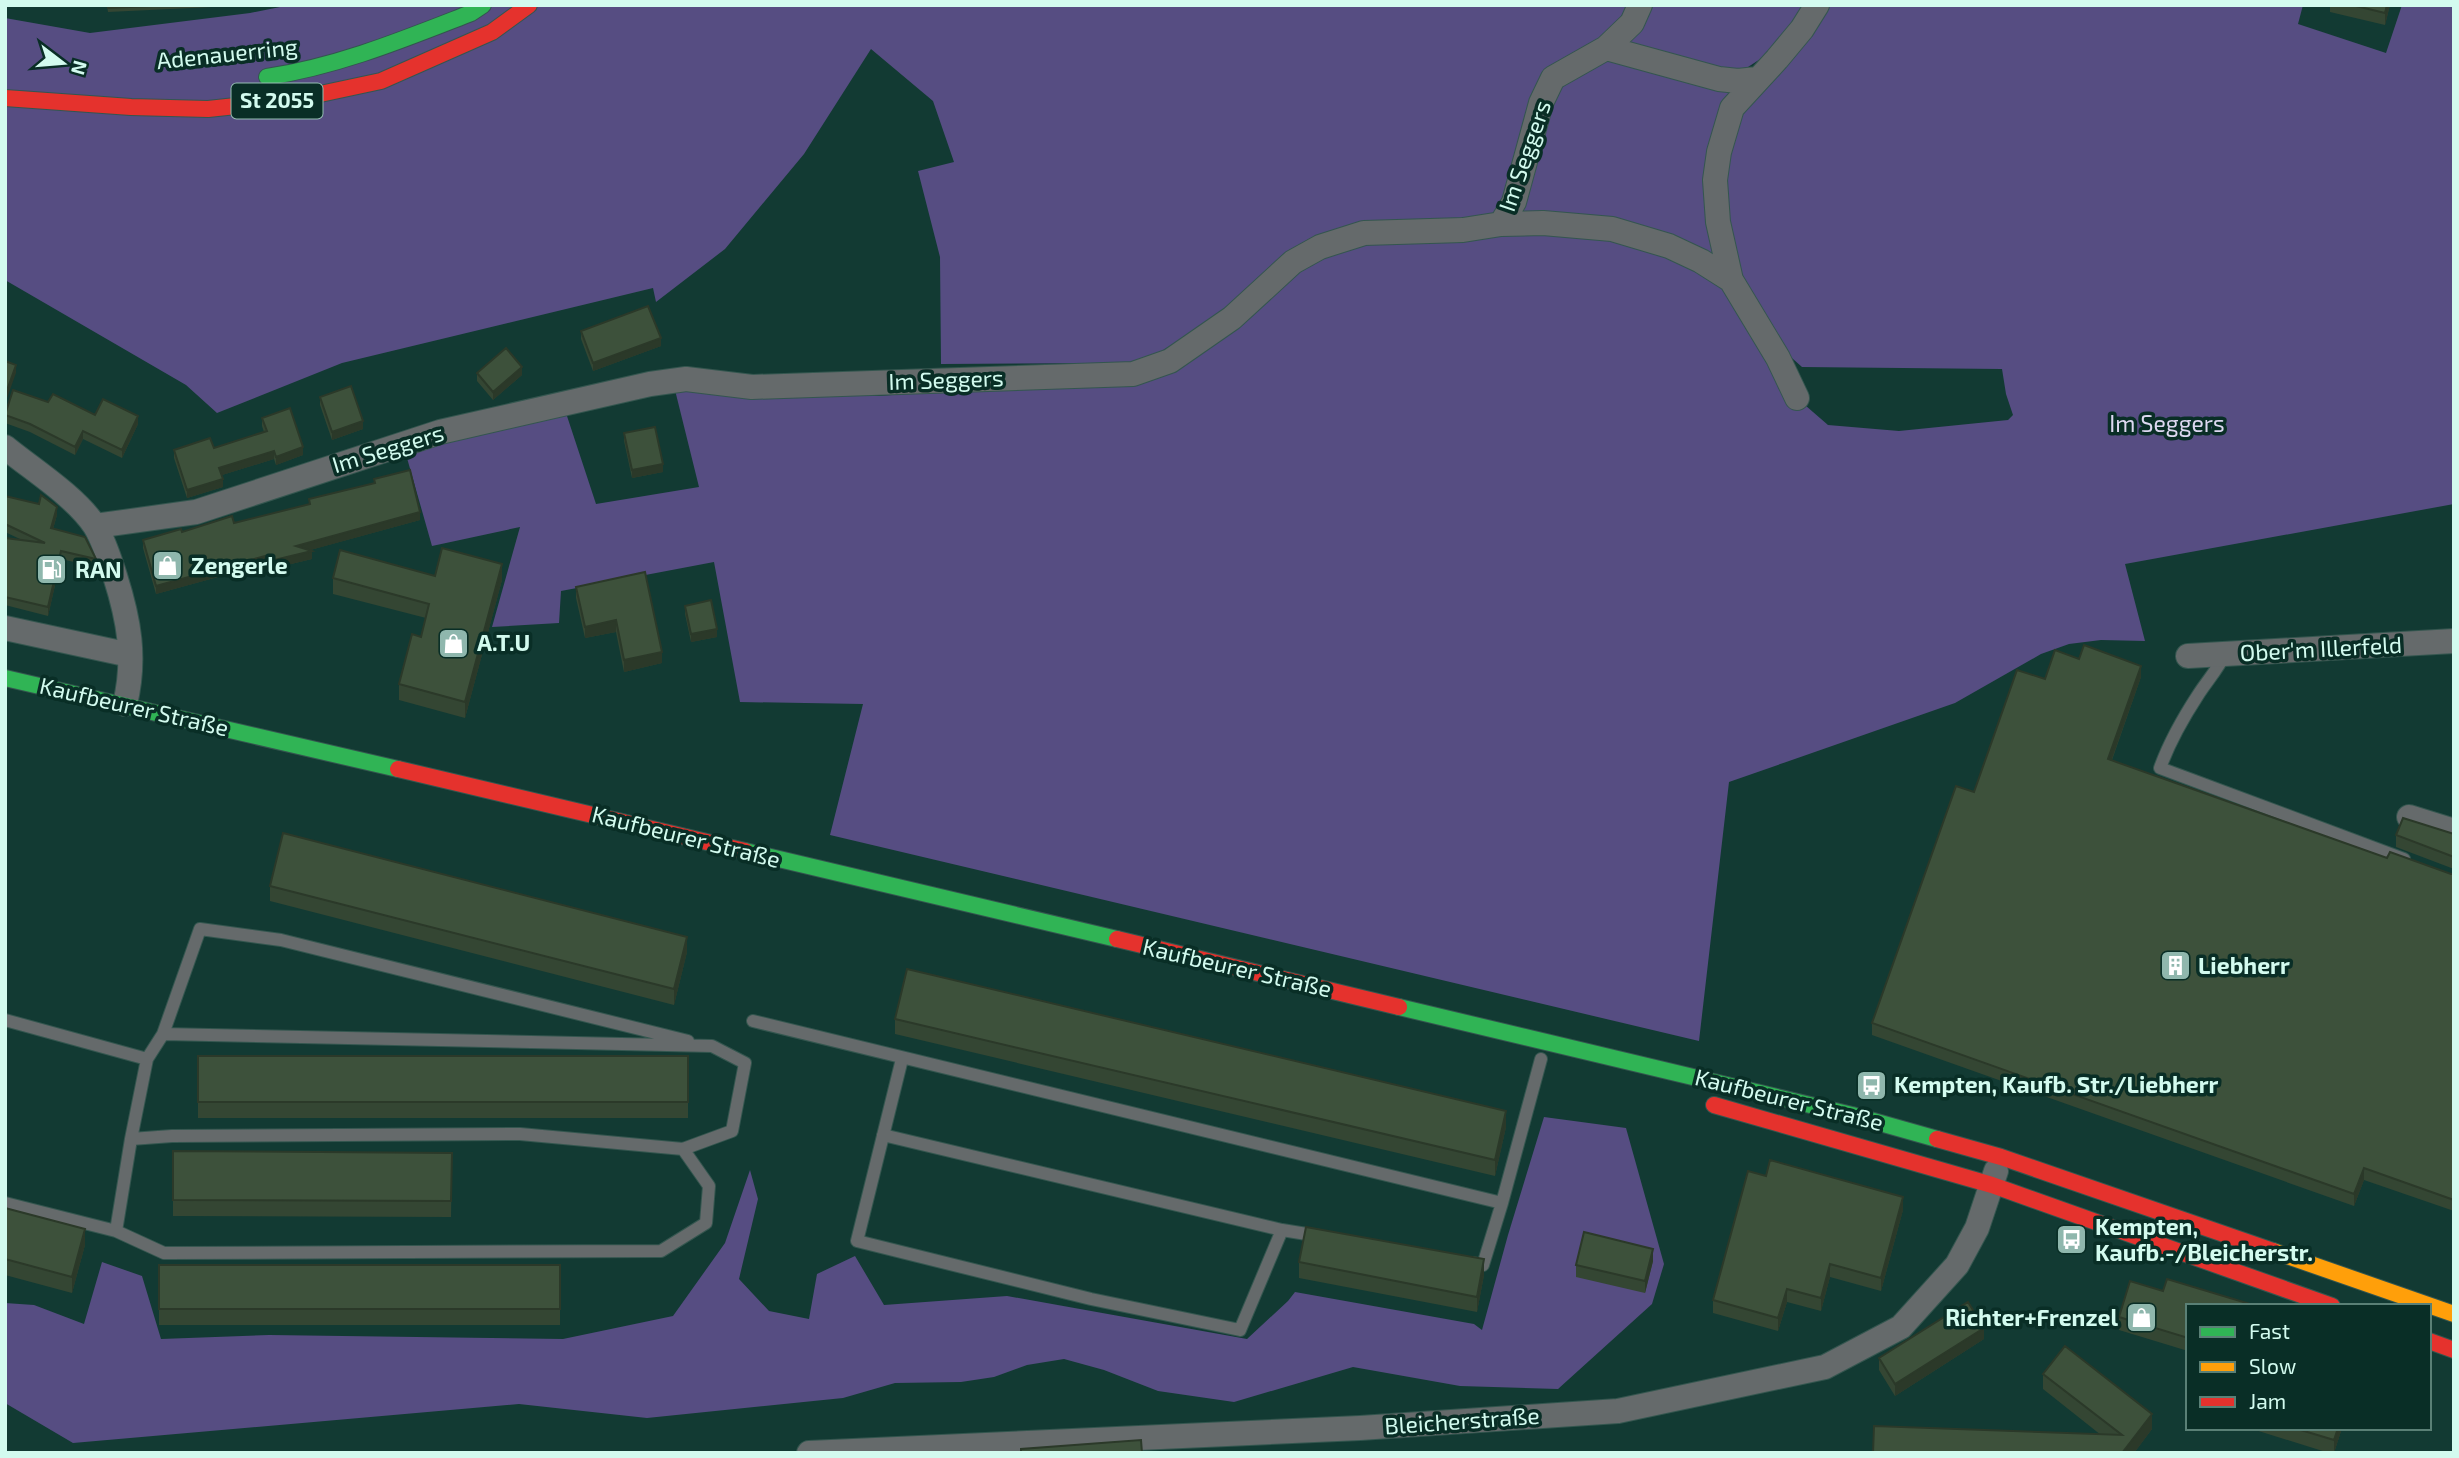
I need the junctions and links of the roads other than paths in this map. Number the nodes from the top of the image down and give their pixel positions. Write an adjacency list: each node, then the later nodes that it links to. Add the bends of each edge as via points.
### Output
1 (483, 5): 6 (main road, Adenauerring / St 2055, via 366,53 290,75)
2 (529, 5): 8 (main road, Adenauerring / St 2055, via 492,32 381,81 292,100 208,109)
3 (1640, 5): 5 (street, Im Seggers, via 1632,23)
4 (1817, 5): 7 (street, via 1794,39)
5 (1606, 48): 7 (street, via 1719,79); 9 (street, Im Seggers, via 1553,78 1525,153 1514,202)
6 (250, 79)
7 (1757, 79): 10 (street, via 1732,108 1715,180 1718,222)
8 (5, 98)
9 (1501, 223): 10 (street, via 1612,229 1669,246); 13 (street, Im Seggers, via 1463,230 1364,233 1320,247 1293,262 1232,318 1170,361 1133,374 766,386 686,379 650,384 440,432 196,512)
10 (1731, 280): 11 (street)
11 (1797, 398)
12 (5, 447): 13 (street, via 69,499)
13 (94, 526): 16 (street, via 128,620)
14 (5, 628): 16 (street)
15 (2454, 641): 17 (street, Ober'm Illerfeld)
16 (130, 654): 20 (street)
17 (2225, 654): 18 (street, Ober'm Illerfeld); 23 (lane, via 2179,727 2160,768)
18 (2188, 656)
19 (5, 678): 20 (main road, Kaufbeurer Straße)
20 (125, 704): 35 (main road, Kaufbeurer Straße, via 1786,1099)
21 (2409, 817): 22 (street)
22 (2454, 831)
23 (2415, 864)
24 (5, 1020): 28 (lane)
25 (753, 1021): 29 (lane)
26 (163, 1034): 27 (lane); 27 (lane, via 200,929 281,940); 28 (lane)
27 (712, 1046): 34 (lane, via 745,1063 732,1131)
28 (147, 1059): 33 (lane)
29 (902, 1059): 32 (lane); 38 (lane)
30 (1541, 1059): 38 (lane)
31 (1702, 1101): 36 (main road, Kaufbeurer Straße)
32 (883, 1135): 39 (lane); 39 (lane, via 856,1241 1091,1299 1240,1330)
33 (131, 1139): 34 (lane, via 520,1134); 40 (lane)
34 (683, 1149): 40 (lane, via 709,1186 706,1223 661,1251 164,1252)
35 (2001, 1157): 36 (street, Bleicherstraße); 44 (main road, Kaufbeurer Straße)
36 (1992, 1185): 43 (main road, Kaufbeurer Straße); 49 (street, Bleicherstraße, via 1957,1265 1901,1327 1825,1367 1786,1376 1618,1411 1360,1428)
37 (5, 1203): 40 (lane)
38 (1502, 1203): 42 (lane, via 1483,1265)
39 (1282, 1230): 41 (lane)
40 (116, 1231)
41 (1335, 1239)
42 (1456, 1260)
43 (2326, 1304)
44 (2425, 1304)
45 (2431, 1306): 46 (main road, Kaufbeurer Straße)
46 (2454, 1314)
47 (2431, 1342): 48 (main road)
48 (2454, 1350)
49 (809, 1453)

